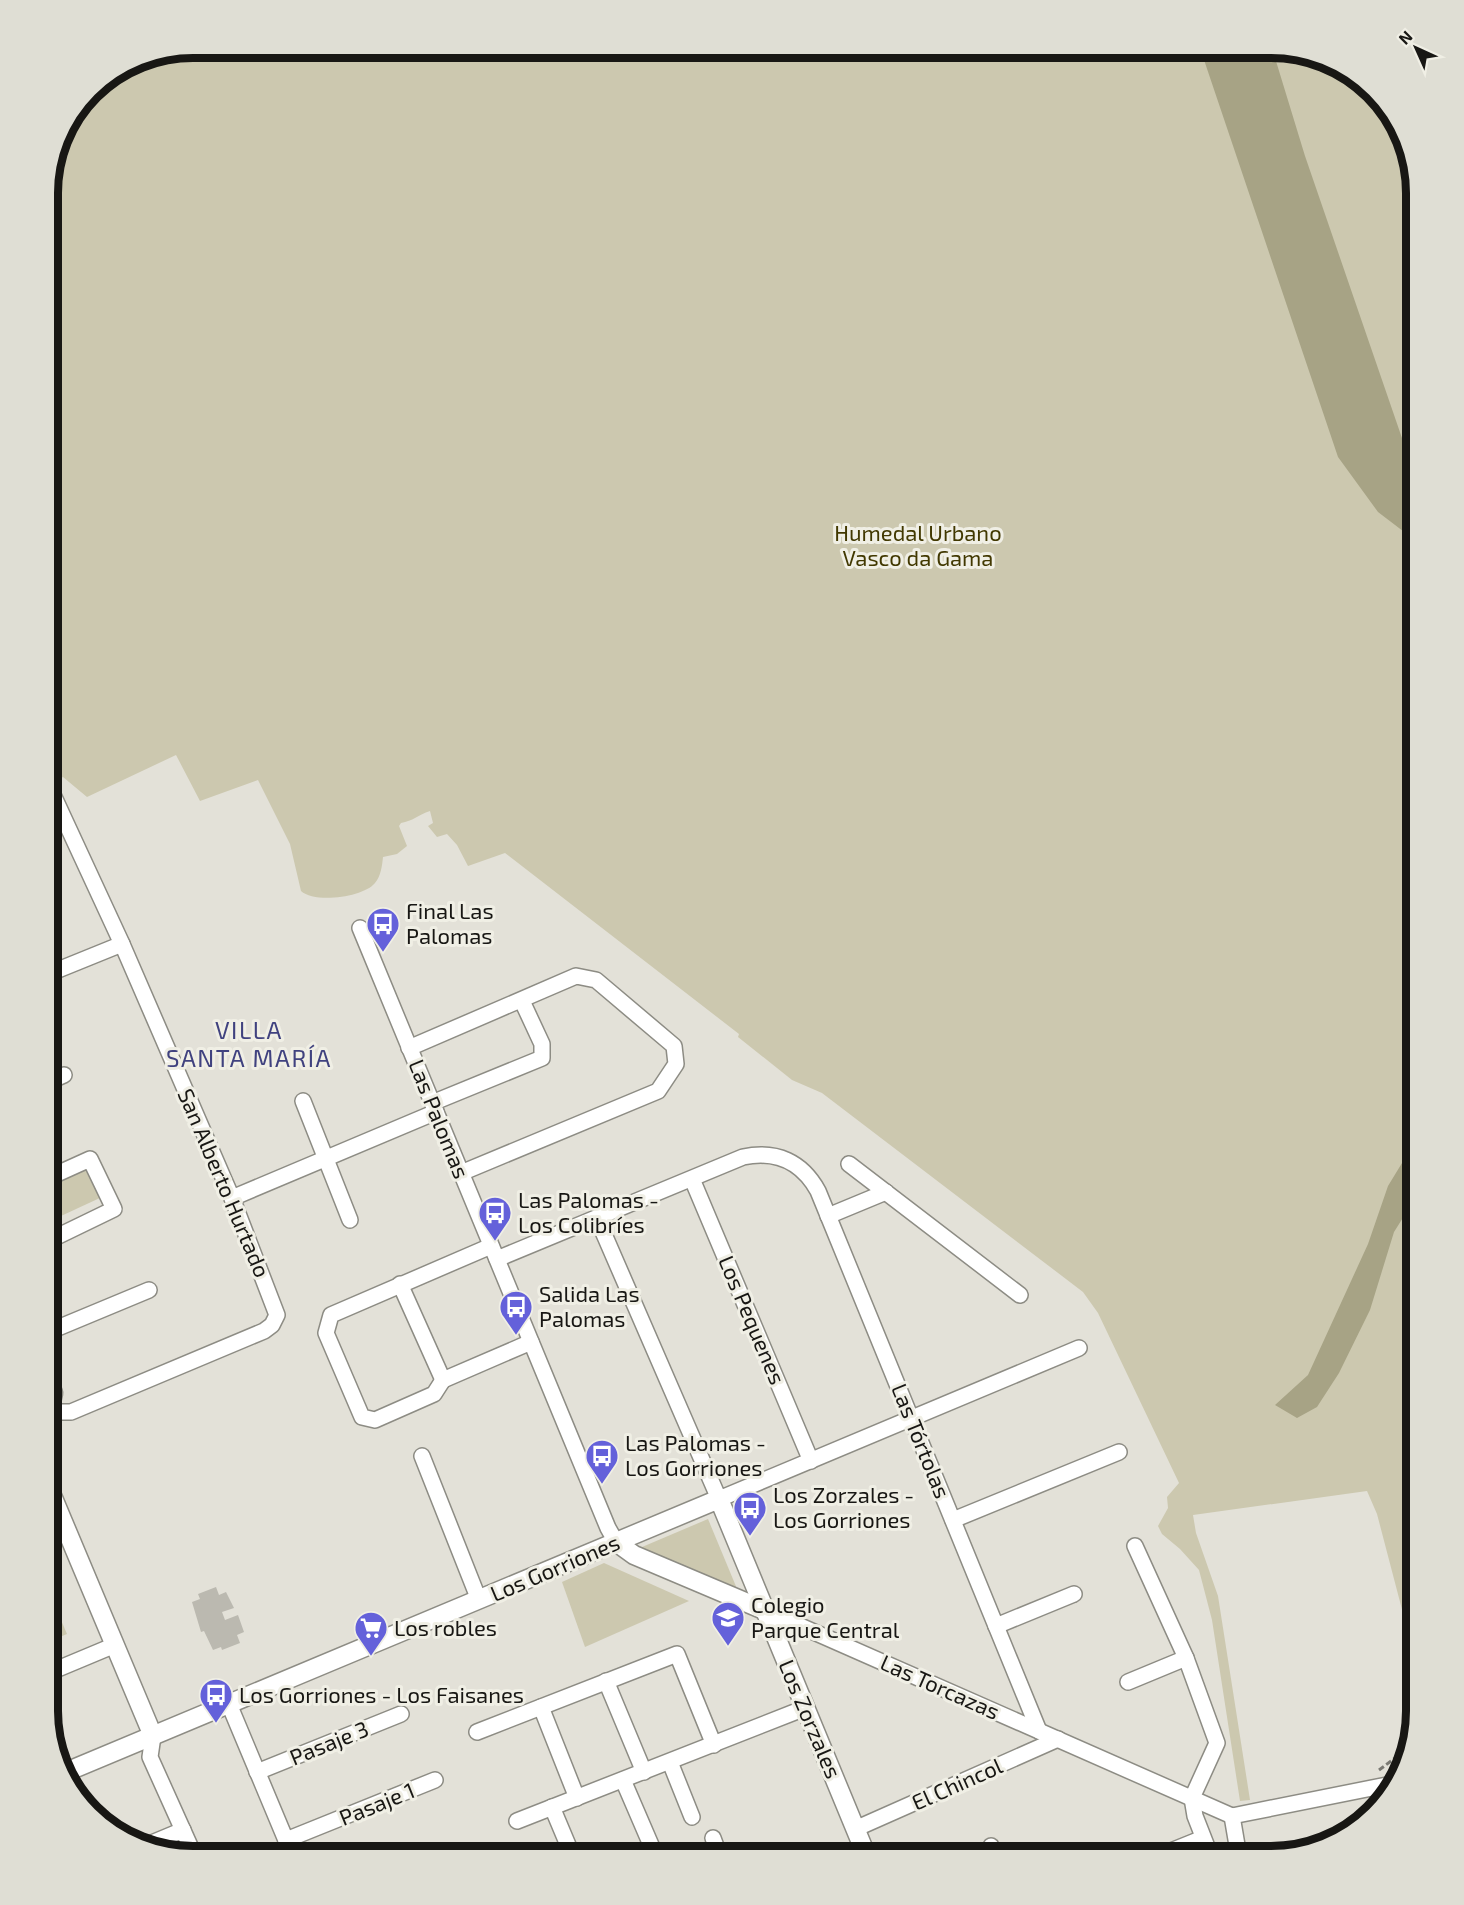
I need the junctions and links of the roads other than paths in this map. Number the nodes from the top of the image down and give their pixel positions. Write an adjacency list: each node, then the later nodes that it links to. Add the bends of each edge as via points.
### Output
1 (59, 807): 3 (street, San Alberto Hurtado)
2 (360, 928): 6 (street, Las Palomas)
3 (122, 944): 4 (street); 17 (street, San Alberto Hurtado)
4 (58, 970)
5 (522, 1002): 6 (street); 10 (street, via 542,1044 542,1058); 14 (street, via 576,976 596,980 674,1046 676,1064 658,1090)
6 (410, 1048): 10 (street, Las Palomas)
7 (64, 1075): 8 (street)
8 (58, 1077)
9 (303, 1101): 11 (street)
10 (434, 1107): 11 (street); 14 (street, Las Palomas)
11 (326, 1158): 17 (street); 20 (street)
12 (849, 1164): 16 (street)
13 (58, 1173): 21 (street, via 90,1158 114,1209)
14 (461, 1173): 22 (street, Las Palomas)
15 (692, 1179): 18 (street, Las Tórtolas, via 753,1155 773,1155 790,1161 813,1182); 19 (street); 34 (street, Los Pequenes)
16 (886, 1192): 18 (street); 25 (street)
17 (232, 1198): 30 (street, San Alberto Hurtado, via 277,1309 276,1321 264,1331 71,1412)
18 (828, 1216): 31 (street, Las Tórtolas)
19 (597, 1218): 22 (street); 35 (street, Los Zorzales)
20 (350, 1220)
21 (58, 1236)
22 (494, 1253): 23 (street); 27 (street, Las Palomas)
23 (400, 1284): 29 (street); 29 (street, via 331,1314 326,1333 362,1417 375,1420 434,1394)
24 (149, 1290): 26 (street)
25 (1020, 1294)
26 (58, 1328)
27 (531, 1342): 29 (street); 40 (street, Las Palomas)
28 (1079, 1348): 31 (street, Los Gorriones)
29 (442, 1380)
30 (58, 1413)
31 (911, 1419): 34 (street, Los Gorriones); 37 (street, Las Tórtolas)
32 (1119, 1452): 37 (street)
33 (422, 1456): 43 (street)
34 (811, 1461): 35 (street, Los Gorriones)
35 (719, 1498): 40 (street, Los Gorriones); 44 (street, Los Zorzales)
36 (58, 1510): 38 (street)
37 (953, 1520): 45 (street, Las Tórtolas)
38 (65, 1527): 39 (street); 46 (street)
39 (58, 1530)
40 (616, 1542): 43 (street, Los Gorriones); 44 (street, Las Torcazas, via 634,1555)
41 (1135, 1546): 47 (street)
42 (1074, 1594): 45 (street)
43 (479, 1599): 51 (street, Los Gorriones)
44 (764, 1610): 53 (street, Los Zorzales); 55 (street, Las Torcazas)
45 (996, 1626): 55 (street, Las Tórtolas)
46 (115, 1645): 48 (street); 57 (street)
47 (1186, 1658): 50 (street); 68 (street, via 1217,1743)
48 (58, 1669)
49 (606, 1681): 52 (street); 59 (street, via 677,1654); 63 (street)
50 (1128, 1682)
51 (229, 1704): 57 (street, Los Gorriones); 62 (street)
52 (541, 1707): 56 (street); 67 (street)
53 (805, 1708): 59 (street); 73 (street, Los Zorzales)
54 (401, 1714): 62 (street, Pasaje 3)
55 (1039, 1731): 58 (street, Las Torcazas)
56 (477, 1732)
57 (153, 1736): 61 (street, Los Gorriones); 74 (street, via 150,1757)
58 (1058, 1739): 68 (street, Las Torcazas); 73 (street, El Chincol)
59 (714, 1745): 60 (street)
60 (670, 1762): 63 (street); 70 (street)
61 (72, 1769)
62 (257, 1772): 77 (street)
63 (644, 1772): 65 (street)
64 (435, 1780): 77 (street, Pasaje 1)
65 (623, 1780): 67 (street); 79 (street)
66 (1384, 1786): 71 (street)
67 (577, 1798): 69 (street)
68 (1192, 1798): 71 (street, Las Torcazas); 76 (street)
69 (552, 1807): 72 (street); 82 (street)
70 (692, 1816)
71 (1232, 1816): 87 (street)
72 (517, 1821)
73 (855, 1829): 84 (street, Los Zorzales)
74 (183, 1830): 78 (street); 80 (street)
75 (713, 1838): 83 (street)
76 (1203, 1838): 85 (street); 86 (street)
77 (286, 1840): 81 (street)
78 (156, 1841)
79 (651, 1845)
80 (190, 1846)
81 (288, 1846)
82 (568, 1846)
83 (716, 1846)
84 (862, 1846)
85 (1183, 1846)
86 (1206, 1846)
87 (1237, 1846)

